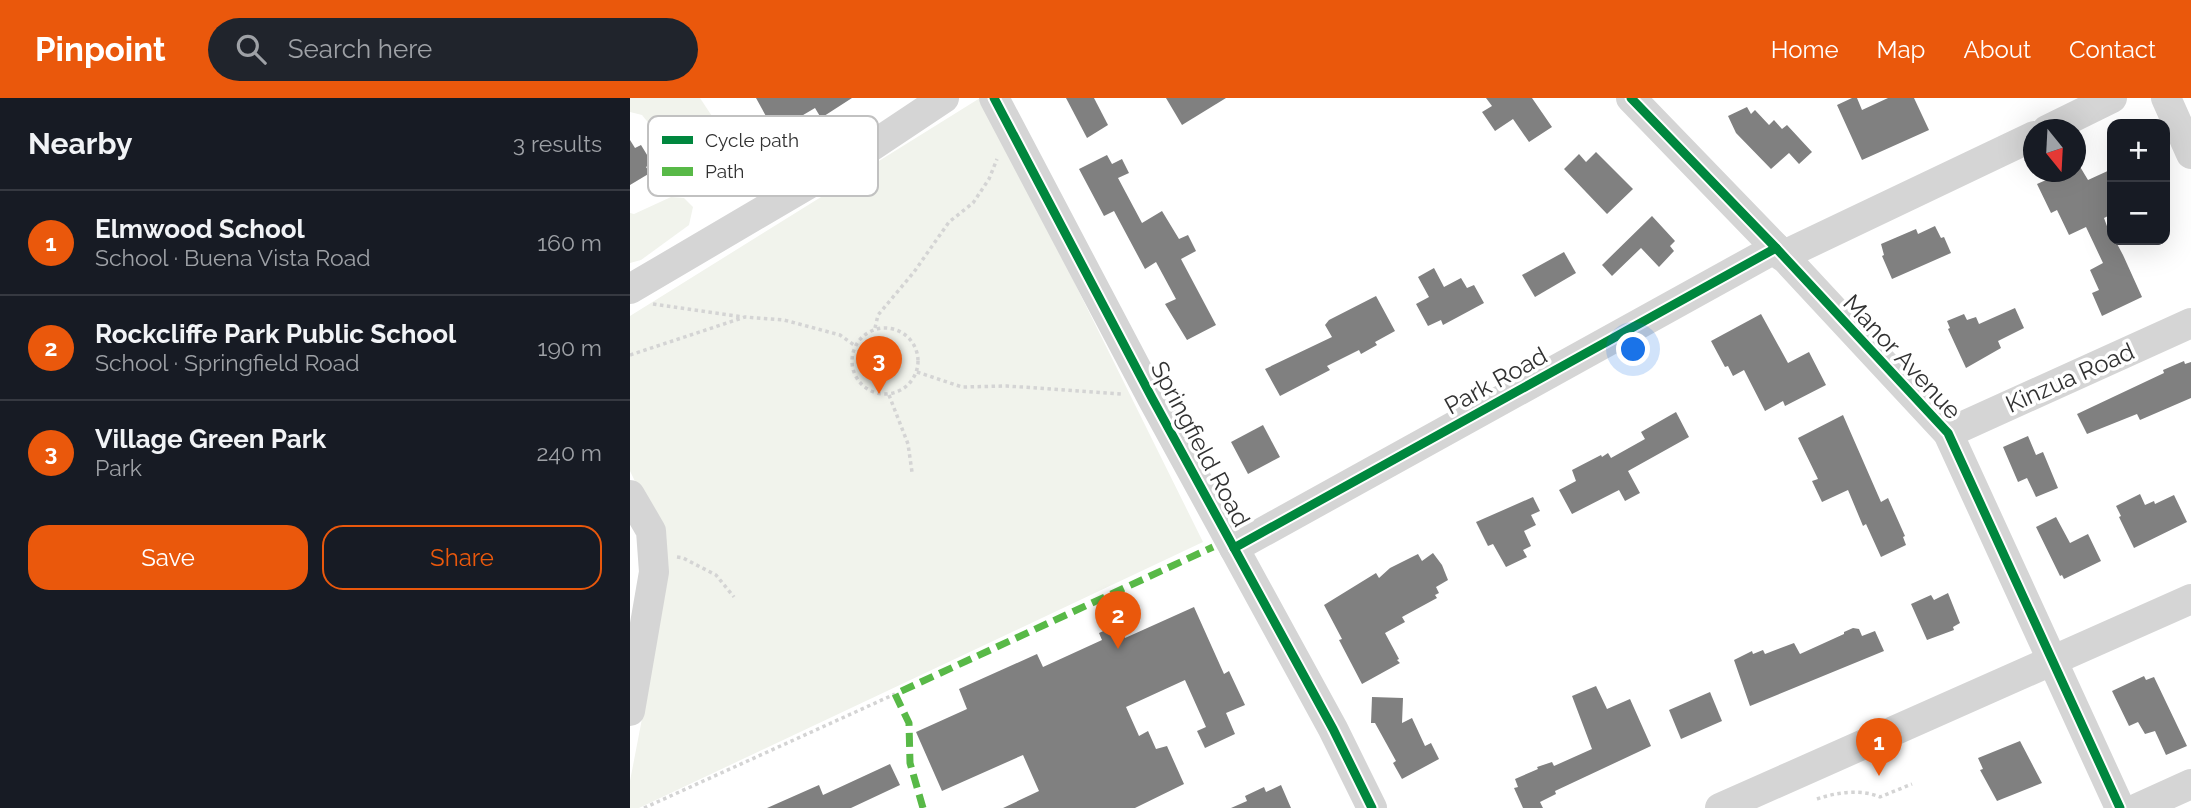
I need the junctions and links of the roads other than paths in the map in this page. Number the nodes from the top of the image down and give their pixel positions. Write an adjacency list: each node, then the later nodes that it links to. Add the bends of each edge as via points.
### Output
1 (944, 98): 8 (street)
2 (994, 98): 16 (street, Springfield Road)
3 (1631, 98): 11 (street, Manor Avenue)
4 (2112, 98): 6 (street)
5 (2166, 98): 9 (street)
6 (2069, 119)
7 (2023, 141): 11 (street, Park Road)
8 (878, 142)
9 (2191, 154)
10 (794, 196): 12 (street)
11 (1779, 252): 14 (street, Manor Avenue); 16 (street, Park Road)
12 (638, 296)
13 (2191, 323): 14 (street, Kinzua Road)
14 (1948, 433): 18 (street, Manor Avenue)
15 (630, 495): 19 (street, via 651,531 654,556)
16 (1234, 548): 21 (street, Springfield Road)
17 (2191, 599): 18 (street)
18 (2053, 661): 22 (street); 23 (street, Manor Avenue)
19 (630, 711)
20 (2191, 784): 24 (street)
21 (1372, 808)
22 (1720, 808)
23 (2120, 808)
24 (2138, 808)

